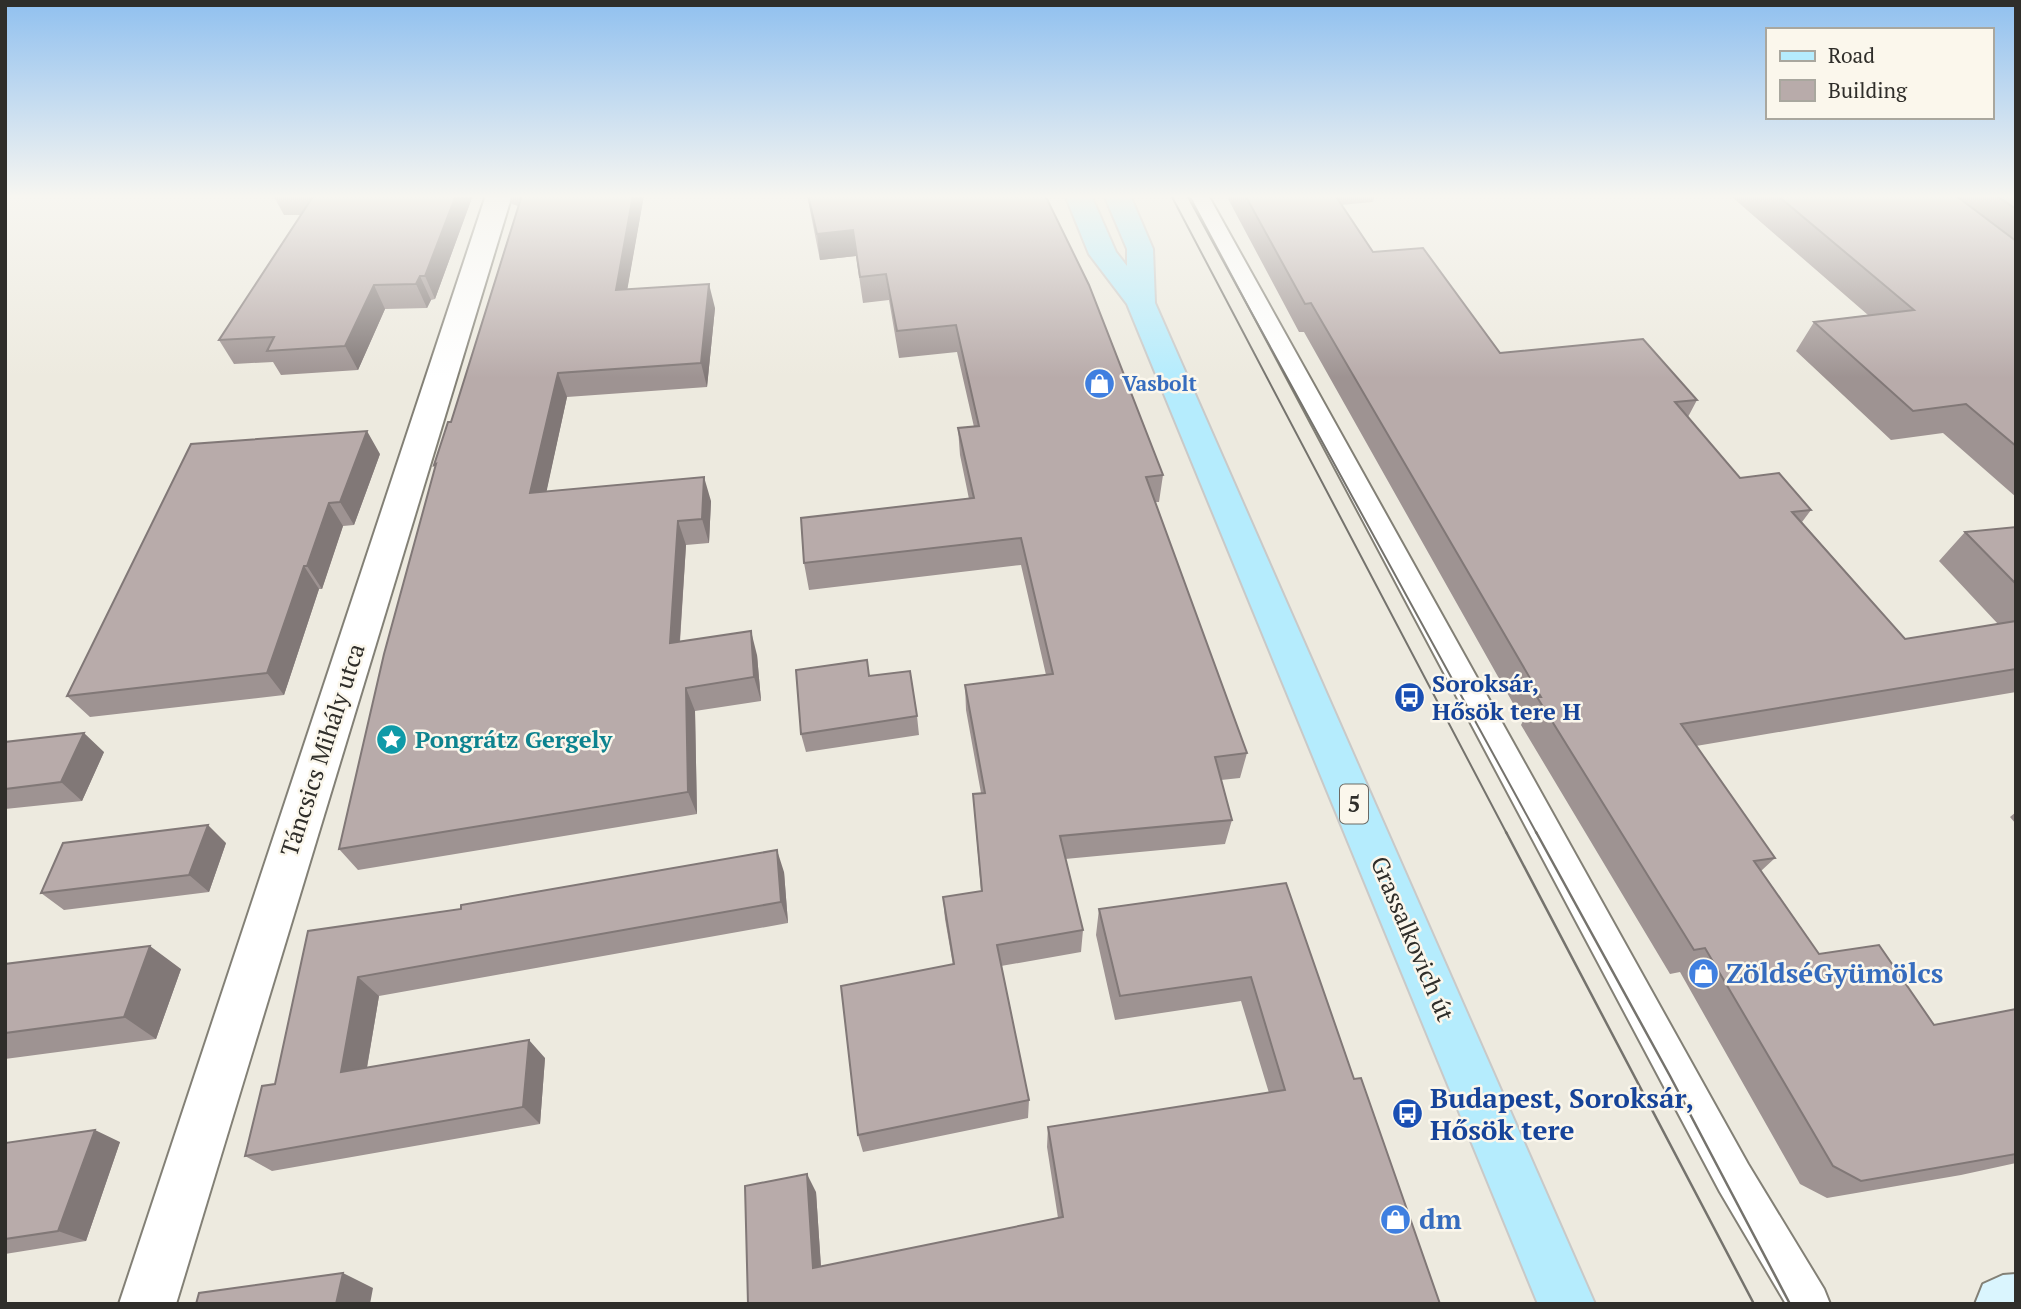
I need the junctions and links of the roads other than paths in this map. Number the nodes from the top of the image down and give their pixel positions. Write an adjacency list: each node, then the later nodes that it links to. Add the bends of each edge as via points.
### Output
1 (480, 256): 7 (street, Táncsics Mihály utca)
2 (1104, 256): 5 (main road, Grassalkovich út / 5)
3 (1140, 256): 5 (main road, Grassalkovich út / 5)
4 (1232, 256): 9 (lane, via 1734,1178)
5 (1141, 303): 8 (main road, Grassalkovich út / 5)
6 (2016, 1303): 10 (street)
7 (147, 1304)
8 (1567, 1304)
9 (1809, 1304)
10 (2003, 1304)

